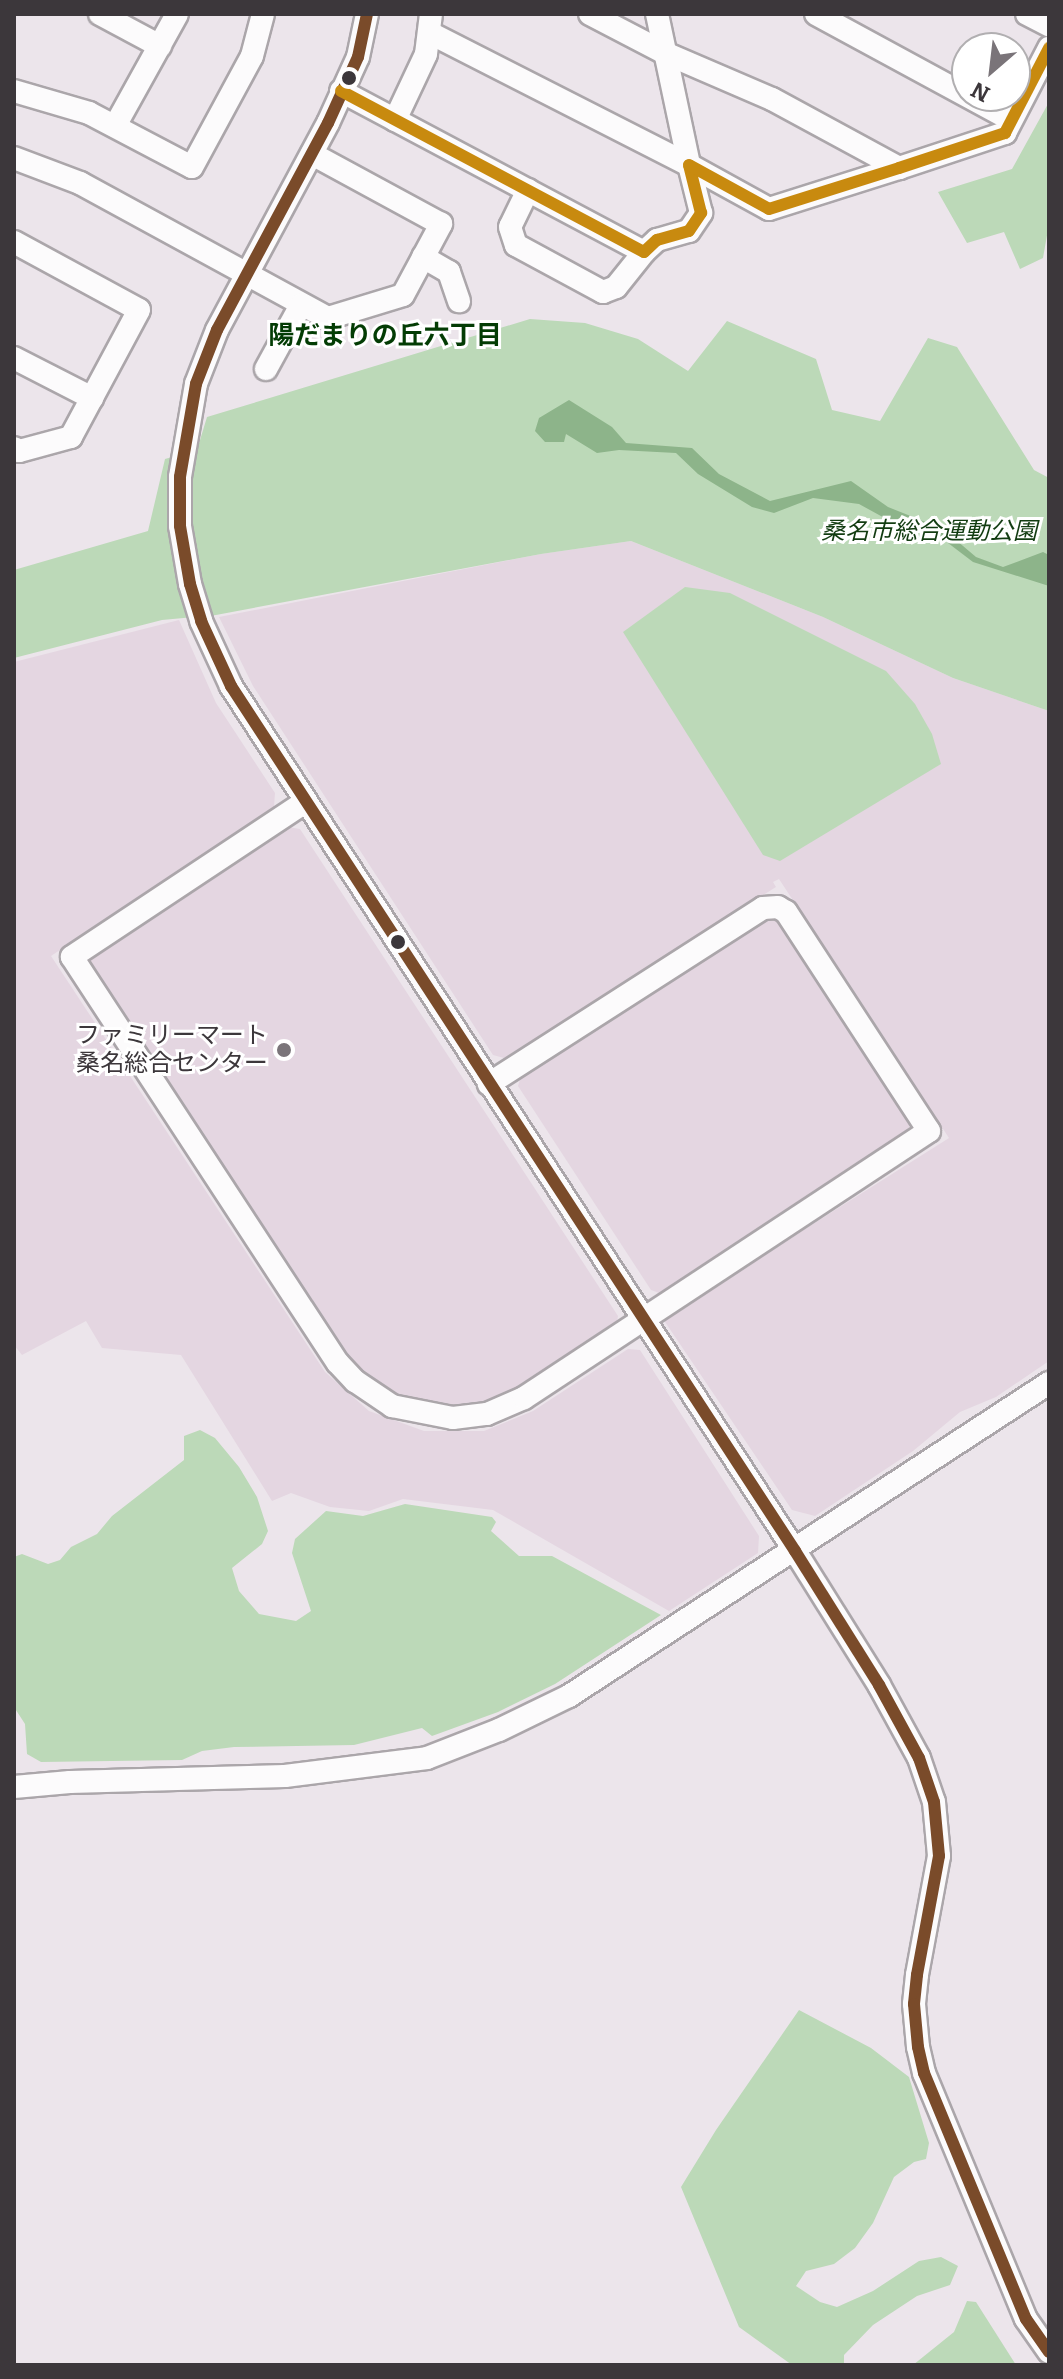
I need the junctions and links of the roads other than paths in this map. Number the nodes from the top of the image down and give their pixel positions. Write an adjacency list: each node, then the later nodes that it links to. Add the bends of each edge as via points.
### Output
1 (100, 14): 11 (street)
2 (177, 14): 11 (street)
3 (263, 14): 18 (street, via 252,56 192,167)
4 (367, 14): 15 (street, via 360,49)
5 (590, 14): 13 (street)
6 (657, 14): 13 (street)
7 (816, 14): 17 (street)
8 (1027, 14): 10 (street)
9 (431, 23): 16 (street, via 426,54); 21 (street)
10 (1049, 25)
11 (160, 46): 18 (street)
12 (1049, 48): 17 (street)
13 (665, 53): 21 (street); 22 (street, via 772,99)
14 (14, 91): 18 (street, via 73,107)
15 (341, 91): 16 (street); 19 (street)
16 (395, 120): 23 (street)
17 (1011, 120): 22 (street, via 1005,133)
18 (115, 126)
19 (312, 154): 26 (street, via 441,224); 27 (street)
20 (14, 158): 27 (street, via 80,183)
21 (689, 165): 22 (street, via 769,209); 25 (street, via 701,213 689,231 657,240)
22 (899, 168)
23 (528, 190): 25 (street); 25 (street, via 510,227 516,245 603,292 616,287)
24 (14, 242): 32 (street, via 139,310)
25 (644, 252)
26 (423, 257): 28 (street, via 449,272); 29 (street, via 403,295 328,318)
27 (247, 273): 29 (street); 34 (street, via 193,393 180,477 180,526 190,584 216,657)
28 (459, 301)
29 (301, 305): 31 (street)
30 (14, 358): 32 (street)
31 (266, 369)
32 (92, 398): 33 (street, via 71,437)
33 (14, 448)
34 (305, 802): 35 (street); 36 (street, via 72,957 316,1331 338,1363 372,1395 414,1413 453,1418 487,1414 524,1398)
35 (489, 1084): 36 (street); 36 (street, via 763,908 786,912 929,1131)
36 (644, 1320): 38 (street)
37 (1049, 1383): 38 (street)
38 (795, 1551): 39 (street, via 569,1696 427,1758 285,1776); 40 (street, via 903,1726 934,1802 939,1856 917,1975 918,2047 924,2073 1026,2319)
39 (14, 1787)
40 (1049, 2352)

